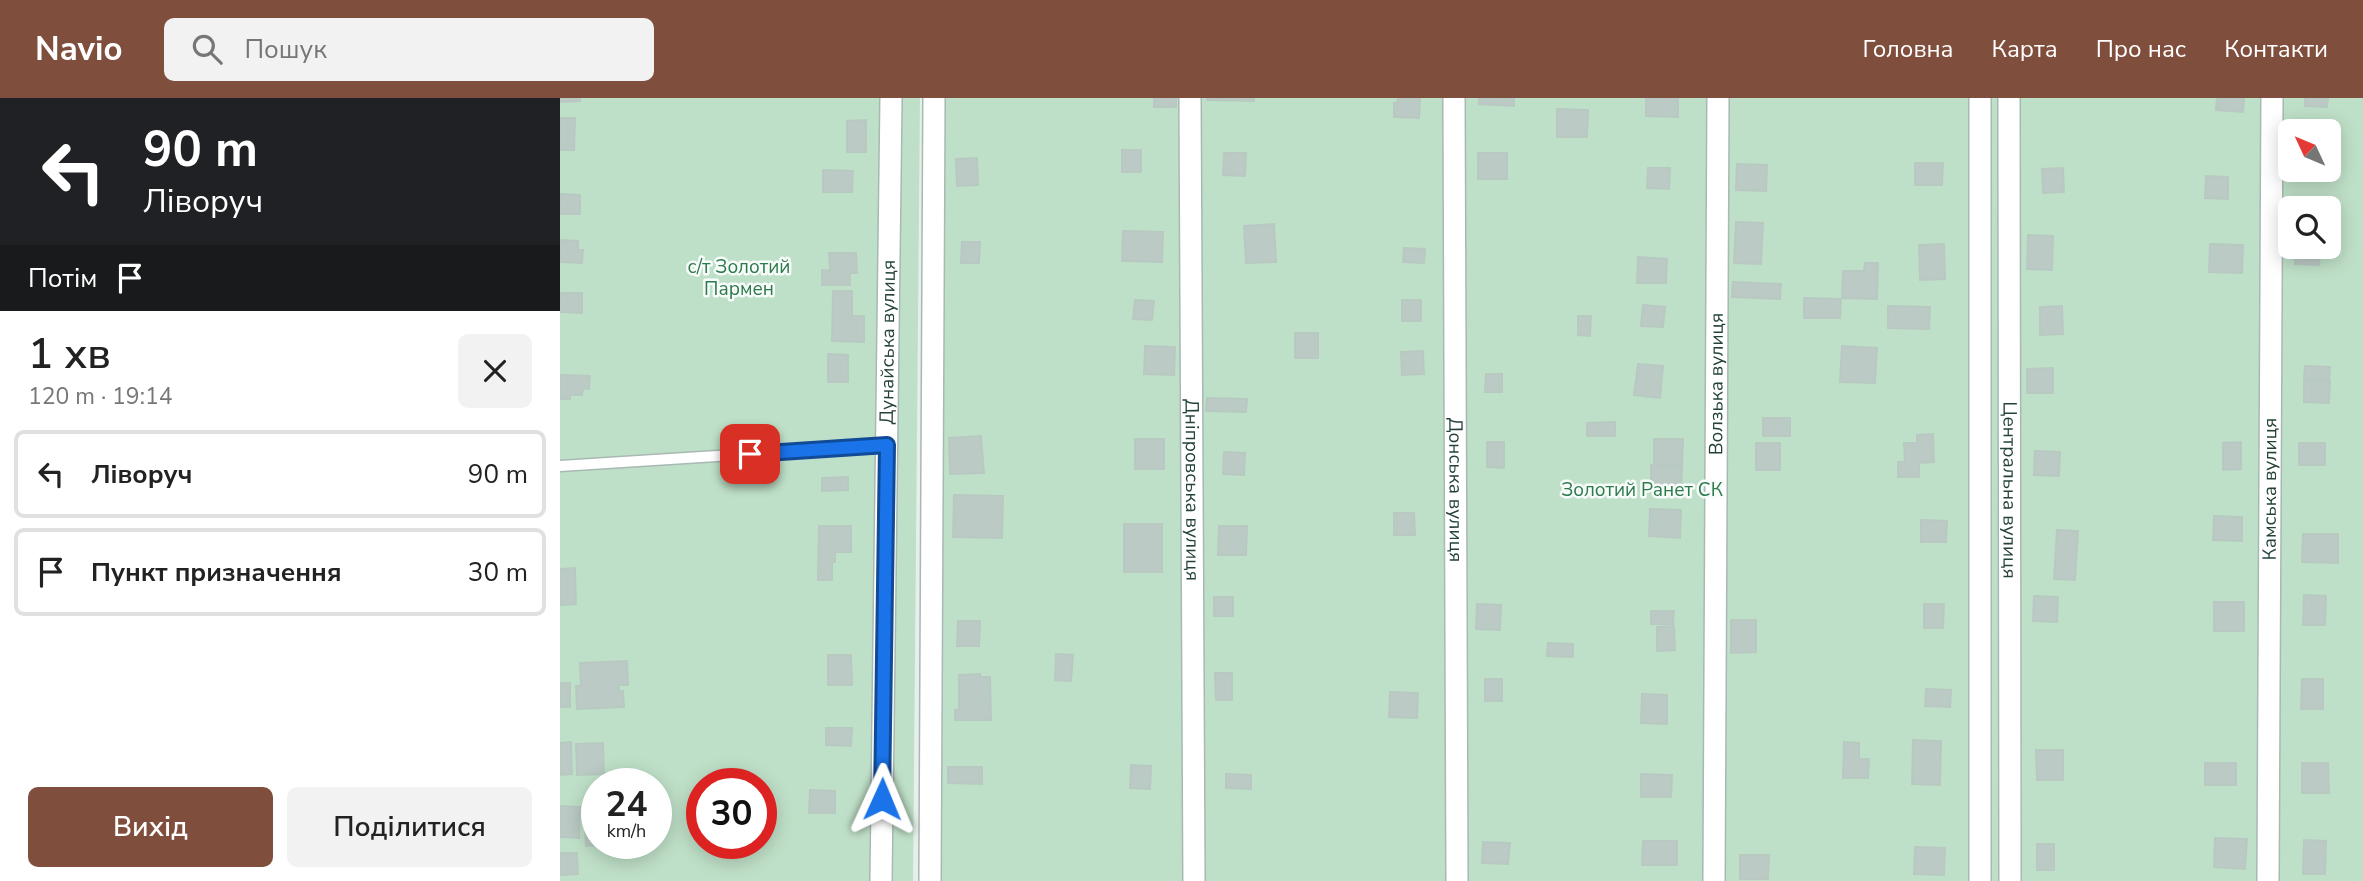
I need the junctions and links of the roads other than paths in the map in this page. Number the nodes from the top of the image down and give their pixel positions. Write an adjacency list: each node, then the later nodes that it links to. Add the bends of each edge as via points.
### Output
1 (891, 98): 9 (street, Дунайська вулиця)
2 (934, 98): 12 (street)
3 (1190, 98): 13 (street, Дніпровська вулиця)
4 (1454, 98): 14 (street, Донська вулиця)
5 (1718, 98): 15 (street, Волзька вулиця)
6 (1980, 98): 16 (street, Центральна вулиця)
7 (2009, 98): 17 (street, Центральна вулиця)
8 (2272, 98): 18 (street, Камська вулиця)
9 (887, 445): 10 (lane); 11 (street, Дунайська вулиця)
10 (560, 466)
11 (881, 881)
12 (930, 881)
13 (1194, 881)
14 (1457, 881)
15 (1714, 881)
16 (1980, 881)
17 (2010, 881)
18 (2268, 881)

